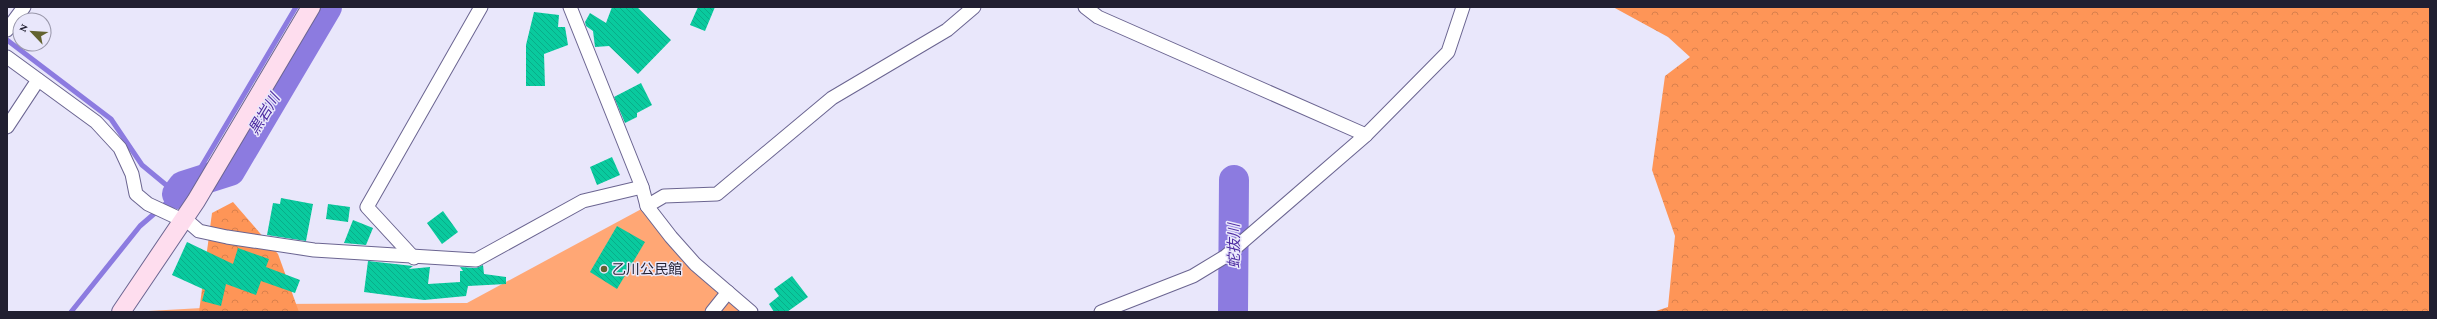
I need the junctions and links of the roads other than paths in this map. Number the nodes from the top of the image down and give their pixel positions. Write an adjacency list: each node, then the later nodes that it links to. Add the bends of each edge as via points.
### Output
1 (24, 7): 8 (street)
2 (311, 7): 15 (street, via 196,201)
3 (481, 7): 16 (street, via 367,207)
4 (570, 7): 13 (street)
5 (974, 7): 14 (street, via 947,30 832,98 717,194 664,196)
6 (1085, 7): 12 (street, via 1098,17)
7 (1463, 7): 12 (street, via 1448,52)
8 (8, 28)
9 (7, 57): 10 (street)
10 (38, 80): 11 (street); 15 (street, via 101,127 120,148 132,174 136,194 148,204)
11 (7, 127)
12 (1366, 135): 18 (street, via 1226,256 1193,276)
13 (642, 186): 14 (street); 16 (street, via 583,201 476,260)
14 (647, 206): 17 (street, via 696,264)
15 (176, 217): 16 (street, via 199,231 227,237 314,250); 19 (street)
16 (414, 258)
17 (728, 292): 20 (street); 21 (street)
18 (1110, 311)
19 (122, 312)
20 (712, 312)
21 (751, 312)

